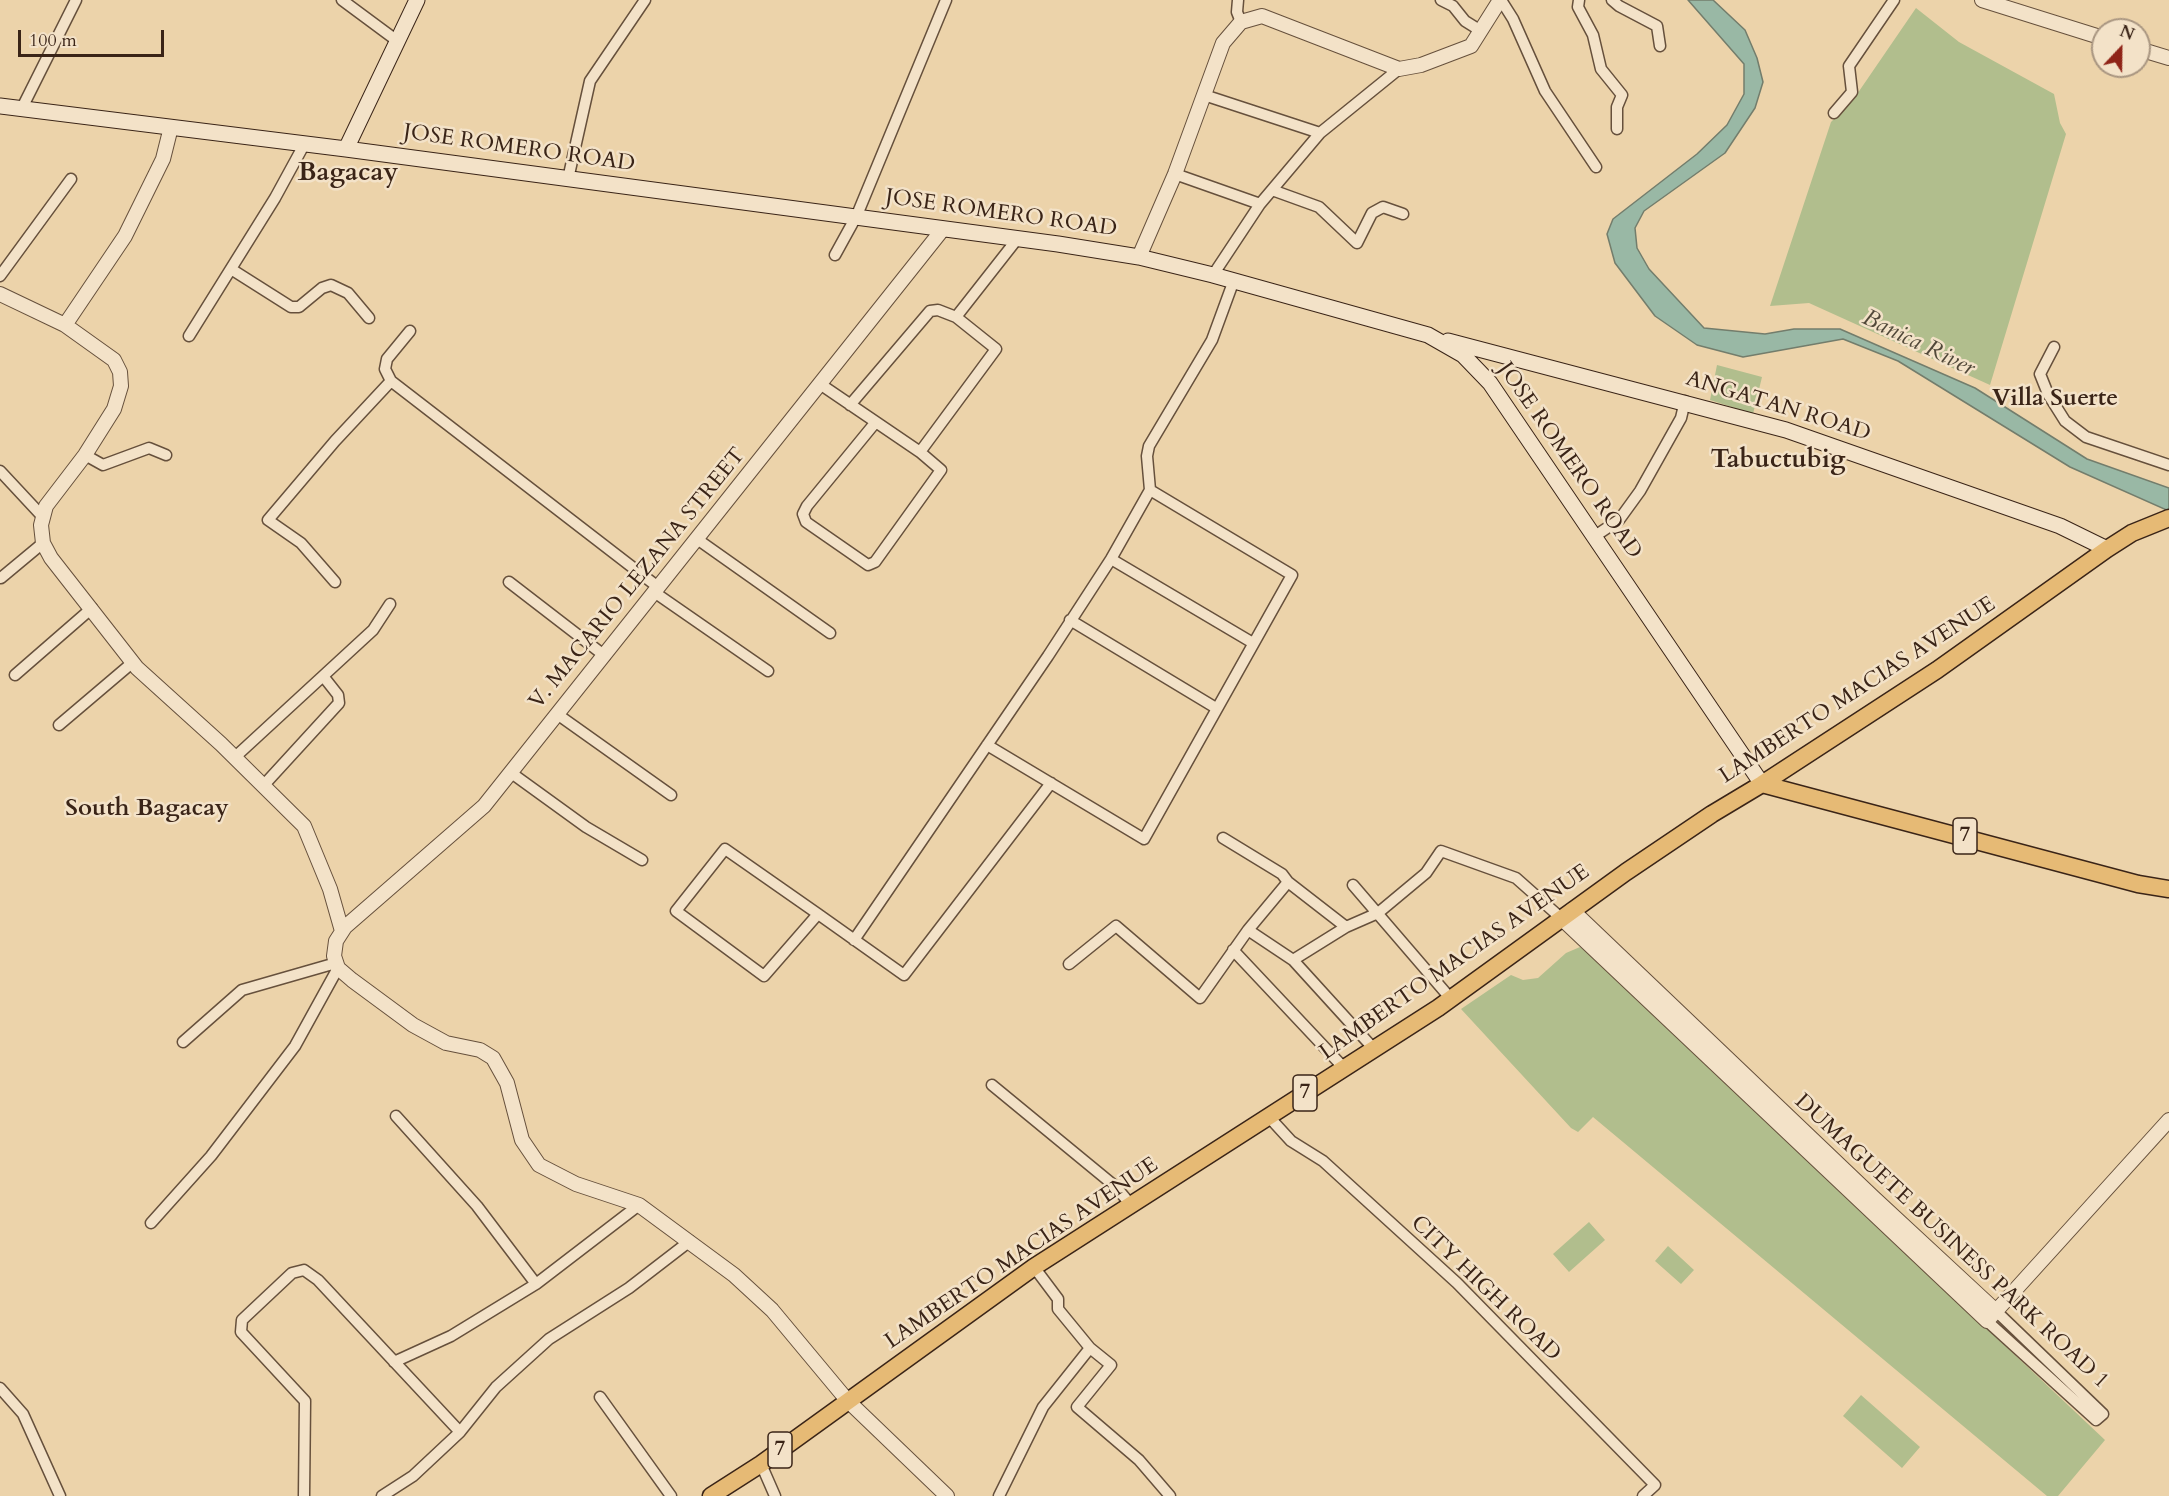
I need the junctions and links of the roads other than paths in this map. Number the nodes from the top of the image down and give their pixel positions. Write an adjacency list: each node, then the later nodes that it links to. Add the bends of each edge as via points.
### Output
1 (76, 0): 23 (street)
2 (342, 0): 16 (street)
3 (417, 0): 16 (main road)
4 (645, 0): 32 (street, via 590,81)
5 (946, 0): 37 (street)
6 (1238, 0): 13 (street)
7 (1442, 0): 14 (street)
8 (1500, 0): 14 (street); 30 (street, via 1561,119)
9 (1579, 0): 26 (street, via 1578,7 1593,35 1600,69 1622,95 1617,107)
10 (1612, 0): 17 (street, via 1658,26)
11 (1894, 0): 24 (street, via 1849,66 1852,92)
12 (1982, 0): 15 (street)
13 (1241, 21): 20 (street, via 1262,16); 21 (street, via 1223,43)
14 (1481, 32): 20 (street, via 1471,46)
15 (2091, 34)
16 (396, 40): 29 (main road)
17 (1660, 46)
18 (2151, 53): 19 (street)
19 (2169, 58)
20 (1400, 69): 27 (street)
21 (1204, 95): 27 (street); 31 (street)
22 (0, 106): 23 (main road, JOSE ROMERO ROAD)
23 (22, 108): 25 (main road, JOSE ROMERO ROAD)
24 (1834, 113)
25 (171, 127): 28 (main road, JOSE ROMERO ROAD); 49 (street, via 163,159 125,236)
26 (1617, 129)
27 (1320, 133): 34 (street)
28 (305, 143): 29 (main road, JOSE ROMERO ROAD); 42 (street)
29 (346, 149): 32 (main road, JOSE ROMERO ROAD)
30 (1596, 167)
31 (1175, 174): 35 (street); 41 (street)
32 (568, 178): 37 (main road, JOSE ROMERO ROAD)
33 (71, 179): 44 (street)
34 (1272, 190): 35 (street); 36 (street, via 1319,207 1357,243 1372,213 1383,207)
35 (1260, 204): 43 (street)
36 (1403, 214)
37 (857, 215): 38 (main road, JOSE ROMERO ROAD); 40 (street)
38 (944, 229): 39 (main road, JOSE ROMERO ROAD); 55 (street, V. MACARIO LEZANA STREET)
39 (1018, 238): 41 (main road, JOSE ROMERO ROAD); 47 (street)
40 (835, 255)
41 (1139, 257): 43 (main road, JOSE ROMERO ROAD)
42 (231, 269): 48 (street, via 291,307 299,307 331,285 348,293); 52 (street)
43 (1213, 274): 45 (main road, JOSE ROMERO ROAD)
44 (0, 276)
45 (1234, 280): 51 (main road, JOSE ROMERO ROAD); 64 (street, via 1212,340 1149,446)
46 (0, 294): 49 (street)
47 (956, 317): 57 (street, via 930,311); 59 (street, via 996,350)
48 (369, 318)
49 (65, 325): 61 (street, via 114,360 120,372 121,386 114,409)
50 (410, 331): 54 (street, via 387,359 385,369)
51 (1428, 335): 56 (main road, ANGATAN ROAD); 67 (main road, JOSE ROMERO ROAD, via 1463,355 1490,383)
52 (189, 336)
53 (2054, 347): 62 (street, via 2040,374 2065,421 2086,437)
54 (391, 381): 73 (street, via 268,520 301,543); 75 (street)
55 (820, 384): 57 (street); 68 (street, V. MACARIO LEZANA STREET)
56 (1685, 401): 67 (street, via 1681,418 1640,490 1619,520); 70 (main road, ANGATAN ROAD, via 1786,430 1974,495 2060,526)
57 (850, 405): 58 (street)
58 (875, 423): 59 (street); 59 (street, via 803,514 806,522 868,565 875,562 941,470)
59 (920, 452)
60 (166, 454): 61 (street, via 149,448 103,465)
61 (85, 456): 65 (street, via 53,495)
62 (2169, 465)
63 (0, 471): 65 (street)
64 (1150, 490): 71 (street); 80 (street, via 1292,575)
65 (42, 516): 69 (street)
66 (2162, 521): 70 (main road, 7)
67 (1595, 536): 93 (main road, JOSE ROMERO ROAD)
68 (697, 539): 75 (street, V. MACARIO LEZANA STREET); 79 (street)
69 (43, 543): 72 (street); 77 (street)
70 (2107, 549): 93 (main road, LAMBERTO MACIAS AVENUE / 7, via 1937,670)
71 (1111, 560): 78 (street); 80 (street)
72 (1, 578)
73 (335, 582)
74 (509, 582): 81 (street)
75 (656, 590): 81 (street, V. MACARIO LEZANA STREET); 83 (street)
76 (390, 604): 85 (street, via 373,630)
77 (92, 608): 82 (street); 84 (street)
78 (1070, 620): 86 (street); 89 (street)
79 (830, 633)
80 (1253, 643): 86 (street)
81 (605, 656): 87 (street, V. MACARIO LEZANA STREET)
82 (132, 663): 88 (street); 90 (street)
83 (768, 671)
84 (15, 675)
85 (323, 676): 90 (street); 94 (street, via 338,695 339,704)
86 (1216, 708): 92 (street, via 1144,839)
87 (557, 714): 91 (street, V. MACARIO LEZANA STREET); 95 (street)
88 (59, 725)
89 (987, 745): 92 (street); 107 (street)
90 (234, 758): 94 (street)
91 (510, 772): 97 (street, via 586,827); 106 (street, V. MACARIO LEZANA STREET, via 484,806)
92 (1051, 783): 107 (street, via 904,975)
93 (1762, 784): 100 (main road, 7); 103 (main road, LAMBERTO MACIAS AVENUE / 7)
94 (263, 786): 106 (street, via 304,826 330,889)
95 (671, 795)
96 (1222, 838): 98 (street, via 1282,874)
97 (642, 860)
98 (1288, 882): 104 (street); 105 (street)
99 (1353, 885): 101 (street)
100 (2169, 889)
101 (1378, 913): 103 (street, via 1426,873 1441,851 1516,878); 104 (street); 112 (street)
102 (818, 914): 102 (street, via 764,976 676,911 725,849); 107 (street)
103 (1567, 914): 112 (main road, LAMBERTO MACIAS AVENUE / 7); 126 (street, DUMAGUETE BUSINESS PARK ROAD 1)
104 (1346, 927): 109 (street)
105 (1248, 930): 108 (street); 109 (street)
106 (342, 931): 111 (street, via 334,949)
107 (854, 940)
108 (1233, 950): 110 (street, via 1200,998 1116,926); 115 (street)
109 (1293, 960): 114 (street)
110 (1068, 964)
111 (337, 966): 113 (street, via 242,990); 120 (street, via 388,1009 435,1038 480,1050 493,1058 507,1083 522,1140 538,1164 576,1184); 122 (street, via 295,1046 211,1156)
112 (1451, 999): 114 (main road, LAMBERTO MACIAS AVENUE / 7)
113 (183, 1042)
114 (1374, 1049): 115 (main road, LAMBERTO MACIAS AVENUE / 7)
115 (1344, 1068): 118 (main road, LAMBERTO MACIAS AVENUE / 7)
116 (992, 1085): 121 (street, via 1116,1187)
117 (396, 1116): 125 (street, via 477,1206)
118 (1269, 1117): 121 (main road, LAMBERTO MACIAS AVENUE / 7); 143 (street, CITY HIGH ROAD, via 1291,1141 1323,1161 1456,1283 1655,1485)
119 (2169, 1120): 126 (street)
120 (639, 1205): 123 (street); 125 (street)
121 (1131, 1205): 124 (main road, LAMBERTO MACIAS AVENUE / 7)
122 (151, 1223)
123 (690, 1241): 131 (street, via 772,1310); 132 (street, via 629,1288 549,1339 496,1387)
124 (1034, 1267): 127 (street, via 1058,1299 1058,1309); 131 (main road, LAMBERTO MACIAS AVENUE / 7)
125 (536, 1284): 128 (street, via 451,1336)
126 (1992, 1316): 126 (street, DUMAGUETE BUSINESS PARK ROAD 1, via 2096,1420 2103,1413)
127 (1090, 1348): 141 (street, via 1043,1407); 142 (street, via 1110,1365 1077,1407 1139,1461)
128 (394, 1362): 132 (street); 135 (street, via 318,1280 304,1270 292,1273 242,1320 241,1332 305,1401)
129 (0, 1388): 134 (street, via 23,1414)
130 (600, 1397): 137 (street)
131 (847, 1400): 133 (main road, LAMBERTO MACIAS AVENUE / 7); 140 (street)
132 (460, 1432): 136 (street, via 413,1476)
133 (761, 1464): 138 (main road, LAMBERTO MACIAS AVENUE / 7); 139 (street)
134 (60, 1496)
135 (304, 1496)
136 (382, 1496)
137 (671, 1496)
138 (711, 1496)
139 (775, 1496)
140 (946, 1496)
141 (999, 1496)
142 (1170, 1496)
143 (1643, 1496)

